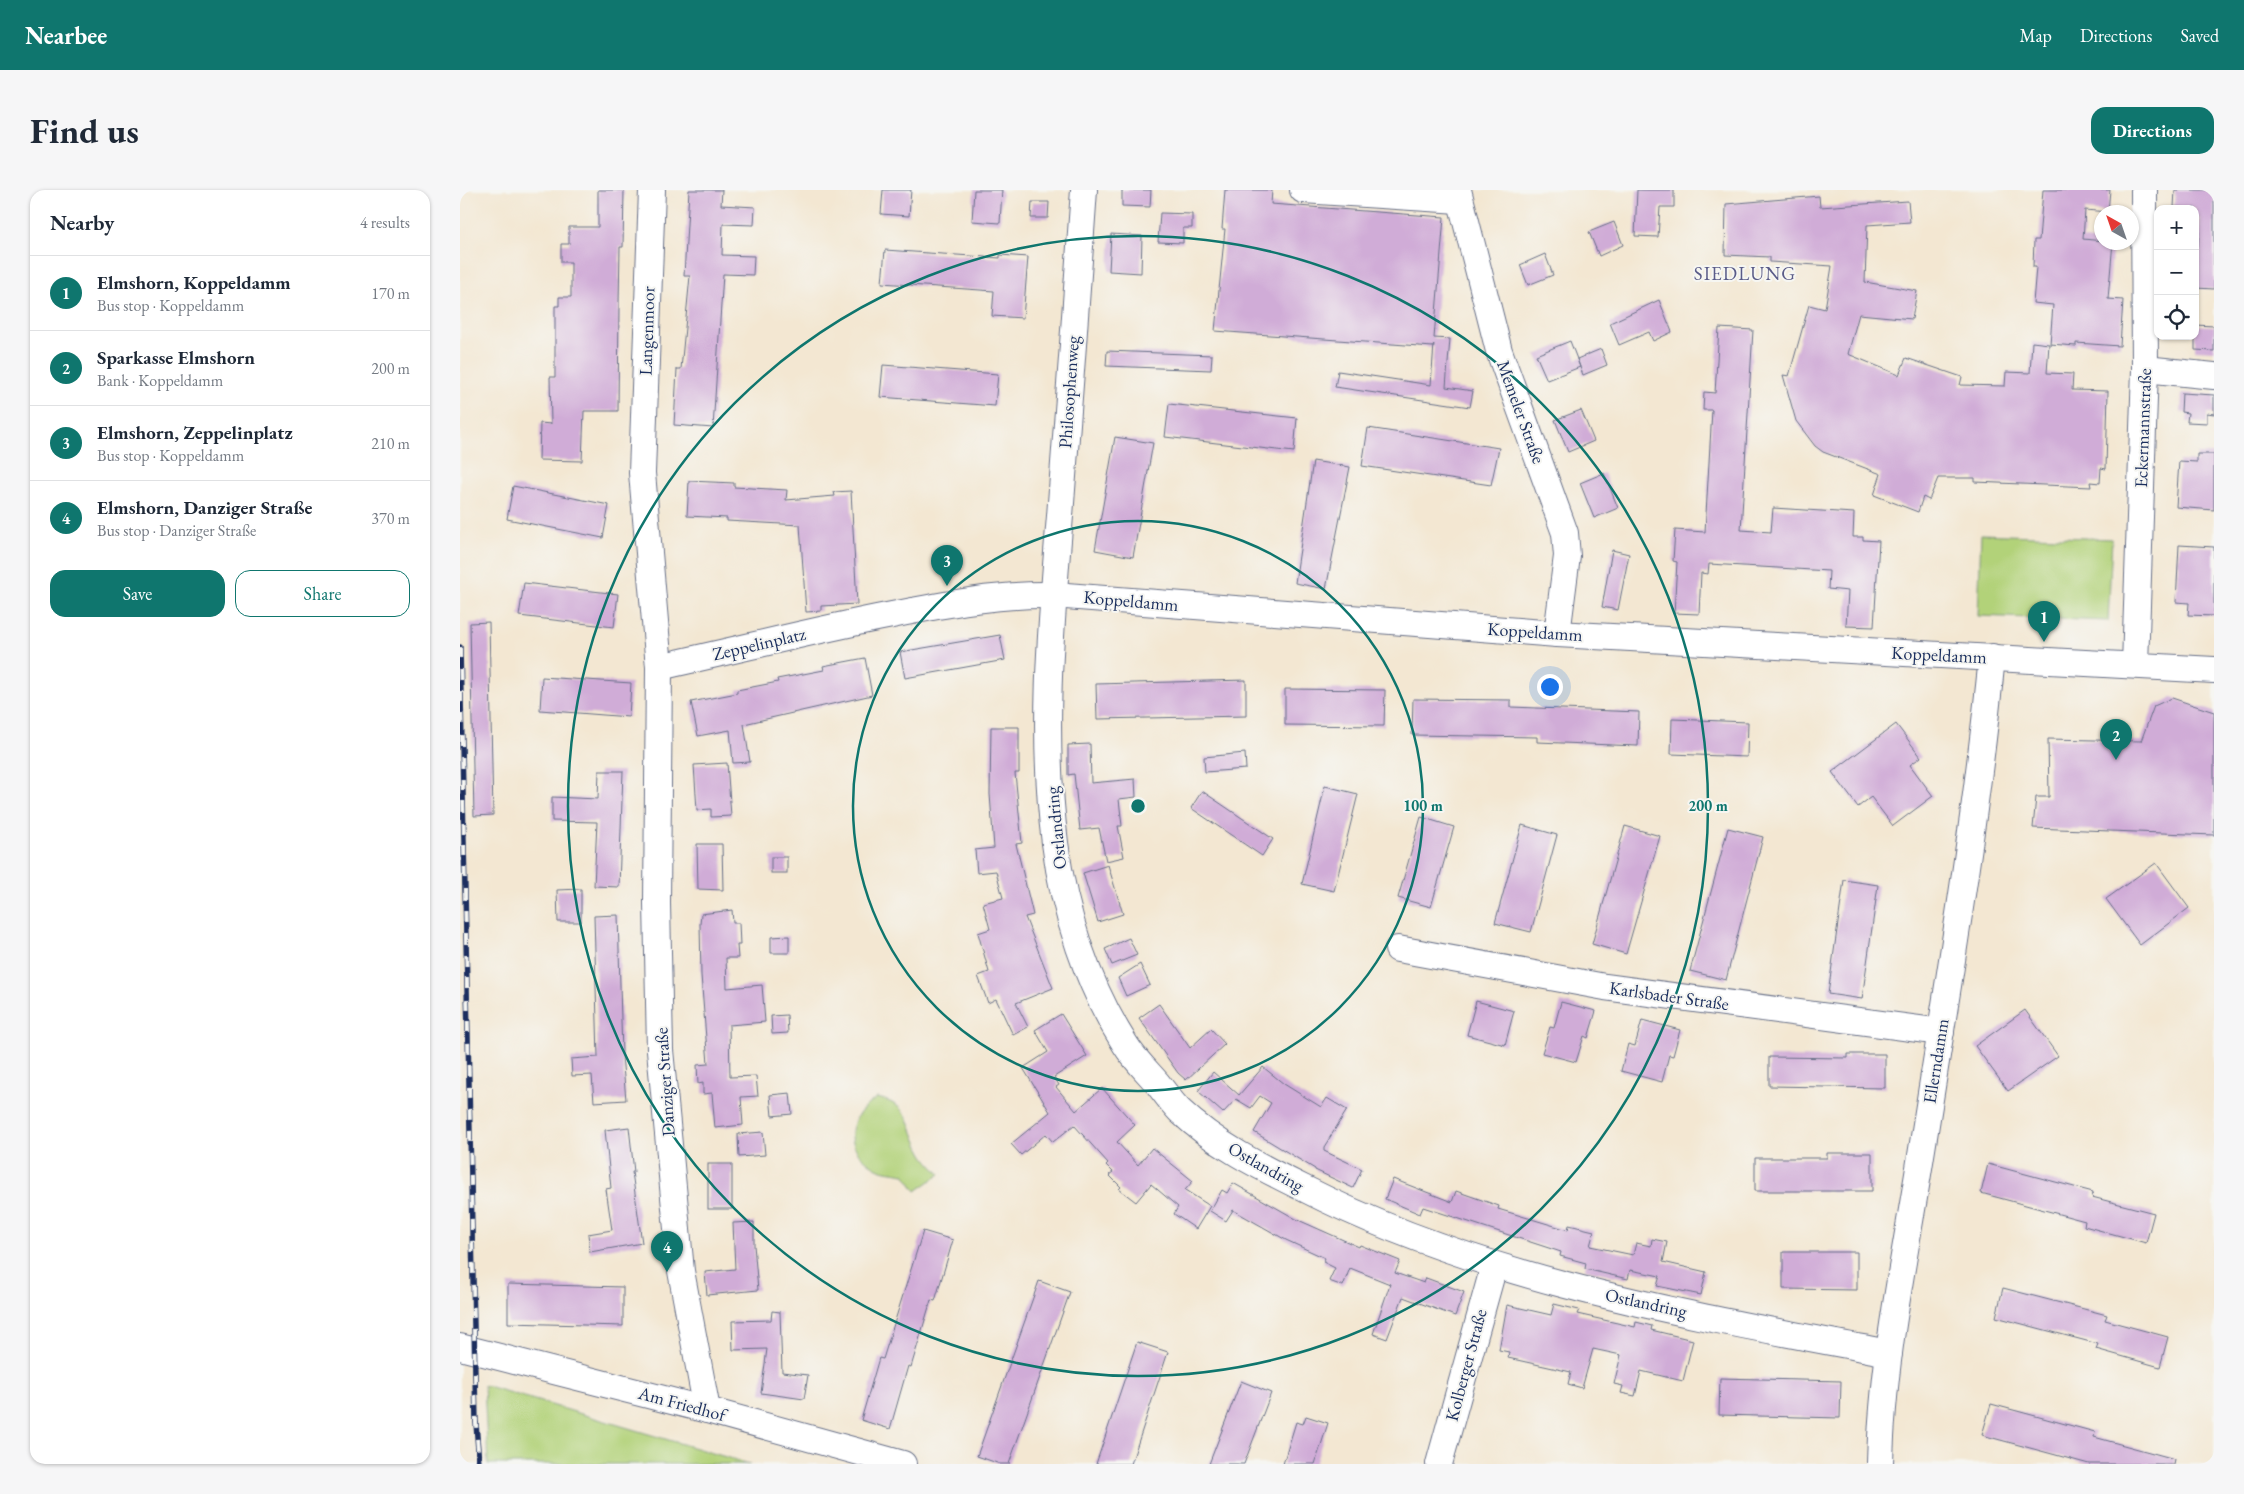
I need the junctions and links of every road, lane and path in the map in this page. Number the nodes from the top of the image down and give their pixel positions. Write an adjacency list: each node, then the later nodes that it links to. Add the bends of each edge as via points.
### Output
1 (652, 190): 13 (street, Langenmoor, via 642,473)
2 (1084, 190): 8 (street, Philosophenweg)
3 (1303, 190): 5 (street)
4 (2144, 190): 6 (street, Eckermannstraße)
5 (1458, 195): 10 (street, Memeler Straße, via 1499,351 1564,533 1567,556)
6 (2145, 369): 7 (street); 12 (street, Eckermannstraße)
7 (2214, 376)
8 (1053, 595): 9 (street, Koppeldamm, via 1013,594); 10 (street, Koppeldamm); 17 (street, Ostlandring, via 1048,718 1056,850 1078,948 1105,1009 1127,1048 1180,1111 1242,1157 1342,1208)
9 (859, 621): 13 (street, Zeppelinplatz)
10 (1558, 634): 11 (street, Koppeldamm)
11 (1992, 658): 12 (street, Koppeldamm); 16 (street, Ellerndamm)
12 (2135, 665): 14 (street, Koppeldamm)
13 (659, 667): 20 (street, Danziger Straße, via 660,1050 681,1271)
14 (2214, 670)
15 (1398, 949): 16 (street, Karlsbader Straße, via 1605,987)
16 (1941, 1032): 19 (street, Ellerndamm)
17 (1494, 1266): 19 (street, Ostlandring, via 1620,1299); 22 (street, Kolberger Straße)
18 (460, 1347): 20 (street, Am Friedhof)
19 (1889, 1353): 23 (street, Ellerndamm)
20 (707, 1410): 21 (street, Am Friedhof)
21 (903, 1464)
22 (1439, 1464)
23 (1880, 1464)

